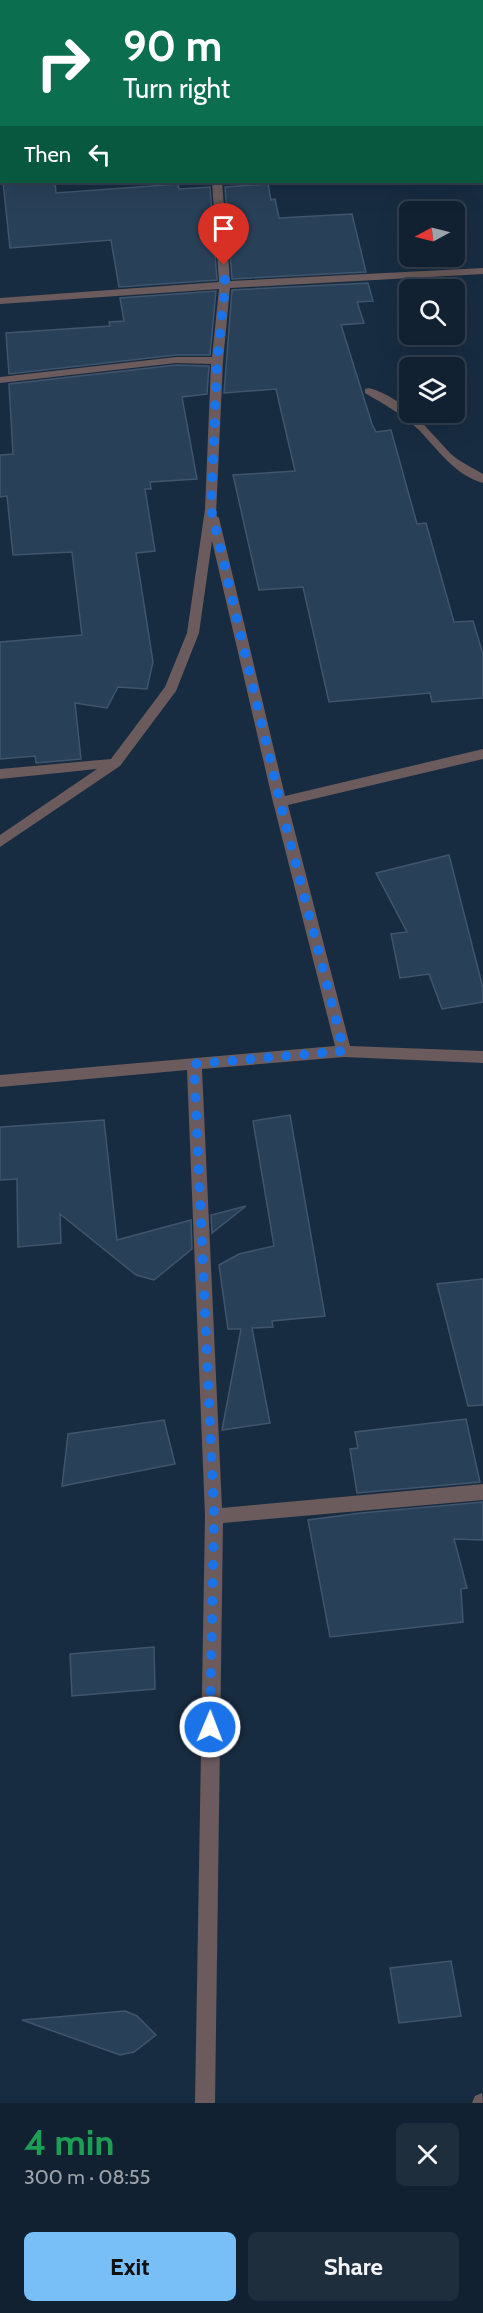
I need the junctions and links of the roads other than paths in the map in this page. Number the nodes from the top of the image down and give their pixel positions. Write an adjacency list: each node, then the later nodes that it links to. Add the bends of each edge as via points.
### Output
1 (217, 183): 3 (street)
2 (483, 271): 3 (street)
3 (225, 286): 4 (street); 5 (street)
4 (0, 301)
5 (217, 361): 6 (street, via 176,360); 9 (street)
6 (0, 380)
7 (369, 391): 8 (street, via 395,405 422,427 449,458)
8 (483, 479)
9 (211, 509): 11 (street, via 193,633 171,688); 13 (street)
10 (483, 754): 13 (street)
11 (115, 763): 12 (street); 14 (street)
12 (0, 774)
13 (280, 802): 15 (street)
14 (0, 842)
15 (344, 1051): 16 (street); 17 (street)
16 (483, 1057)
17 (194, 1064): 18 (street); 20 (street)
18 (0, 1081)
19 (483, 1492): 20 (street)
20 (214, 1516): 21 (street)
21 (205, 2103)

